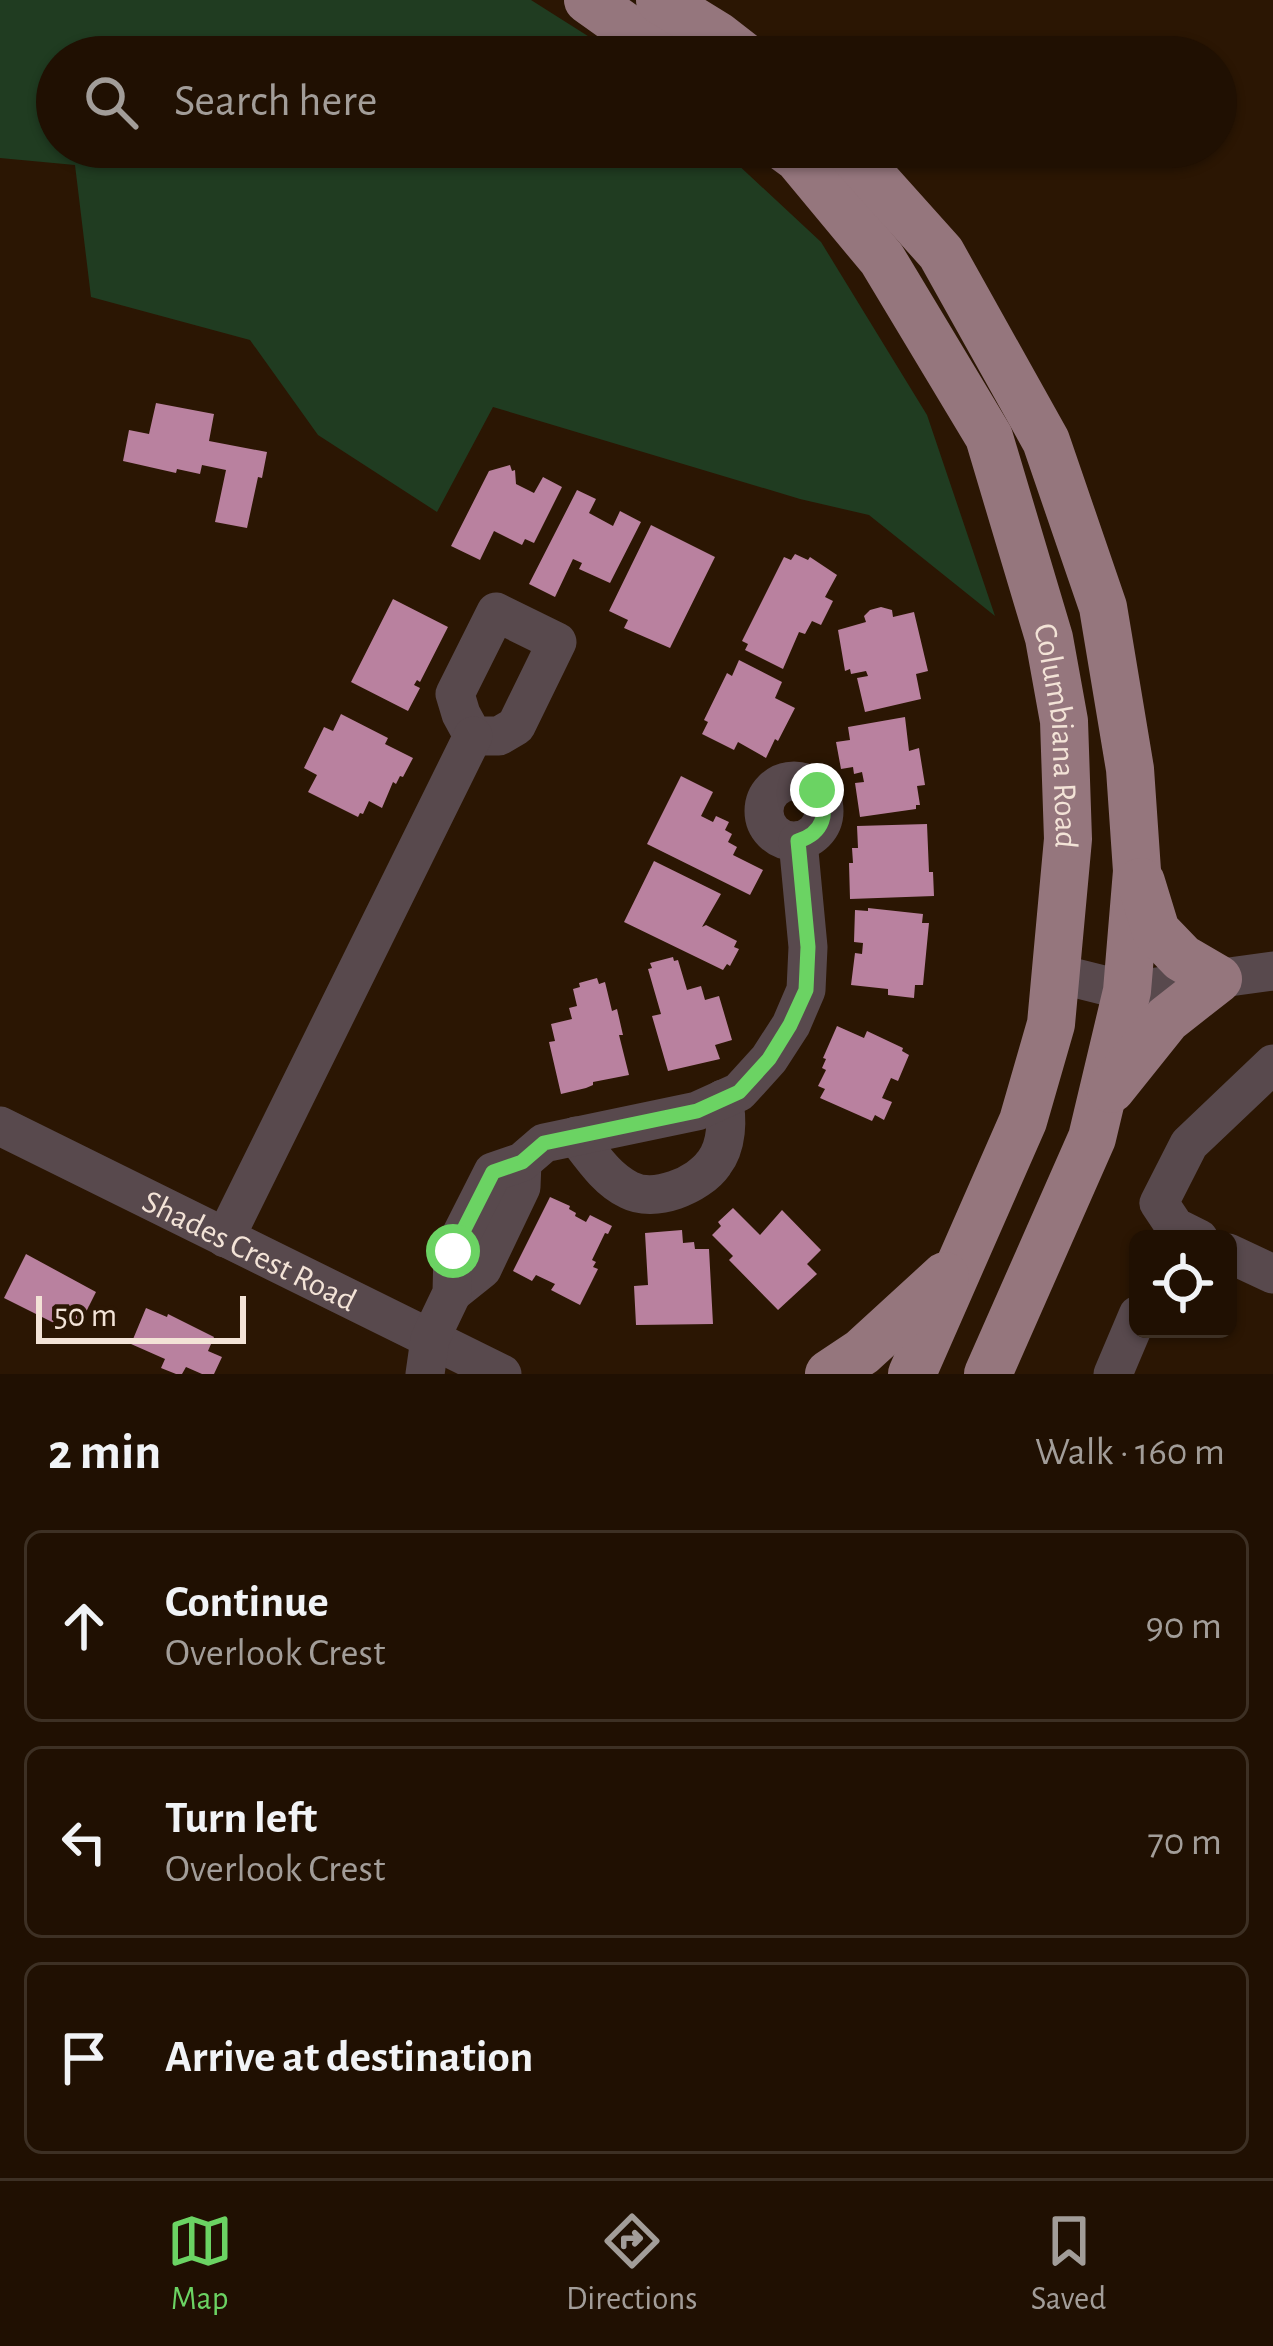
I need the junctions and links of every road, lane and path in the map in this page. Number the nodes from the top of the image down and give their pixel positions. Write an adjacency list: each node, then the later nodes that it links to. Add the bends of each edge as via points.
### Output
1 (588, 0): 3 (main road)
2 (661, 0): 4 (main road)
3 (639, 36)
4 (718, 36)
5 (806, 168): 11 (main road, Columbiana Road, via 882,259 989,437 1049,638 1064,721 1068,839)
6 (865, 168): 9 (main road, Columbiana Road, via 941,253 1046,441 1102,608 1130,769)
7 (473, 736): 20 (street)
8 (798, 841): 15 (street, via 806,990 769,1059)
9 (1137, 871): 12 (main road, via 1156,931); 13 (main road, Columbiana Road)
10 (1273, 971): 12 (street)
11 (1055, 973): 13 (street); 21 (main road, Columbiana Road, via 1051,1024 1023,1121)
12 (1218, 979): 13 (street); 16 (main road, via 1167,1019)
13 (1127, 991): 16 (main road, Columbiana Road)
14 (1273, 1064): 19 (street, via 1189,1144 1159,1202)
15 (723, 1099): 18 (street); 18 (street, via 727,1115 714,1163 664,1193 633,1193)
16 (1100, 1102): 29 (main road, Columbiana Road, via 1092,1138)
17 (0, 1126): 20 (street, Shades Crest Road)
18 (576, 1136): 25 (street, via 544,1143 493,1172 453,1251 452,1293)
19 (1179, 1230)
20 (225, 1238): 25 (street, Shades Crest Road)
21 (966, 1256): 27 (main road); 28 (main road, Columbiana Road)
22 (1237, 1256): 23 (street)
23 (1273, 1274)
24 (1129, 1336): 30 (street)
25 (427, 1356): 26 (street, Shades Crest Road)
26 (502, 1374)
27 (830, 1374)
28 (912, 1374)
29 (988, 1374)
30 (1113, 1374)

